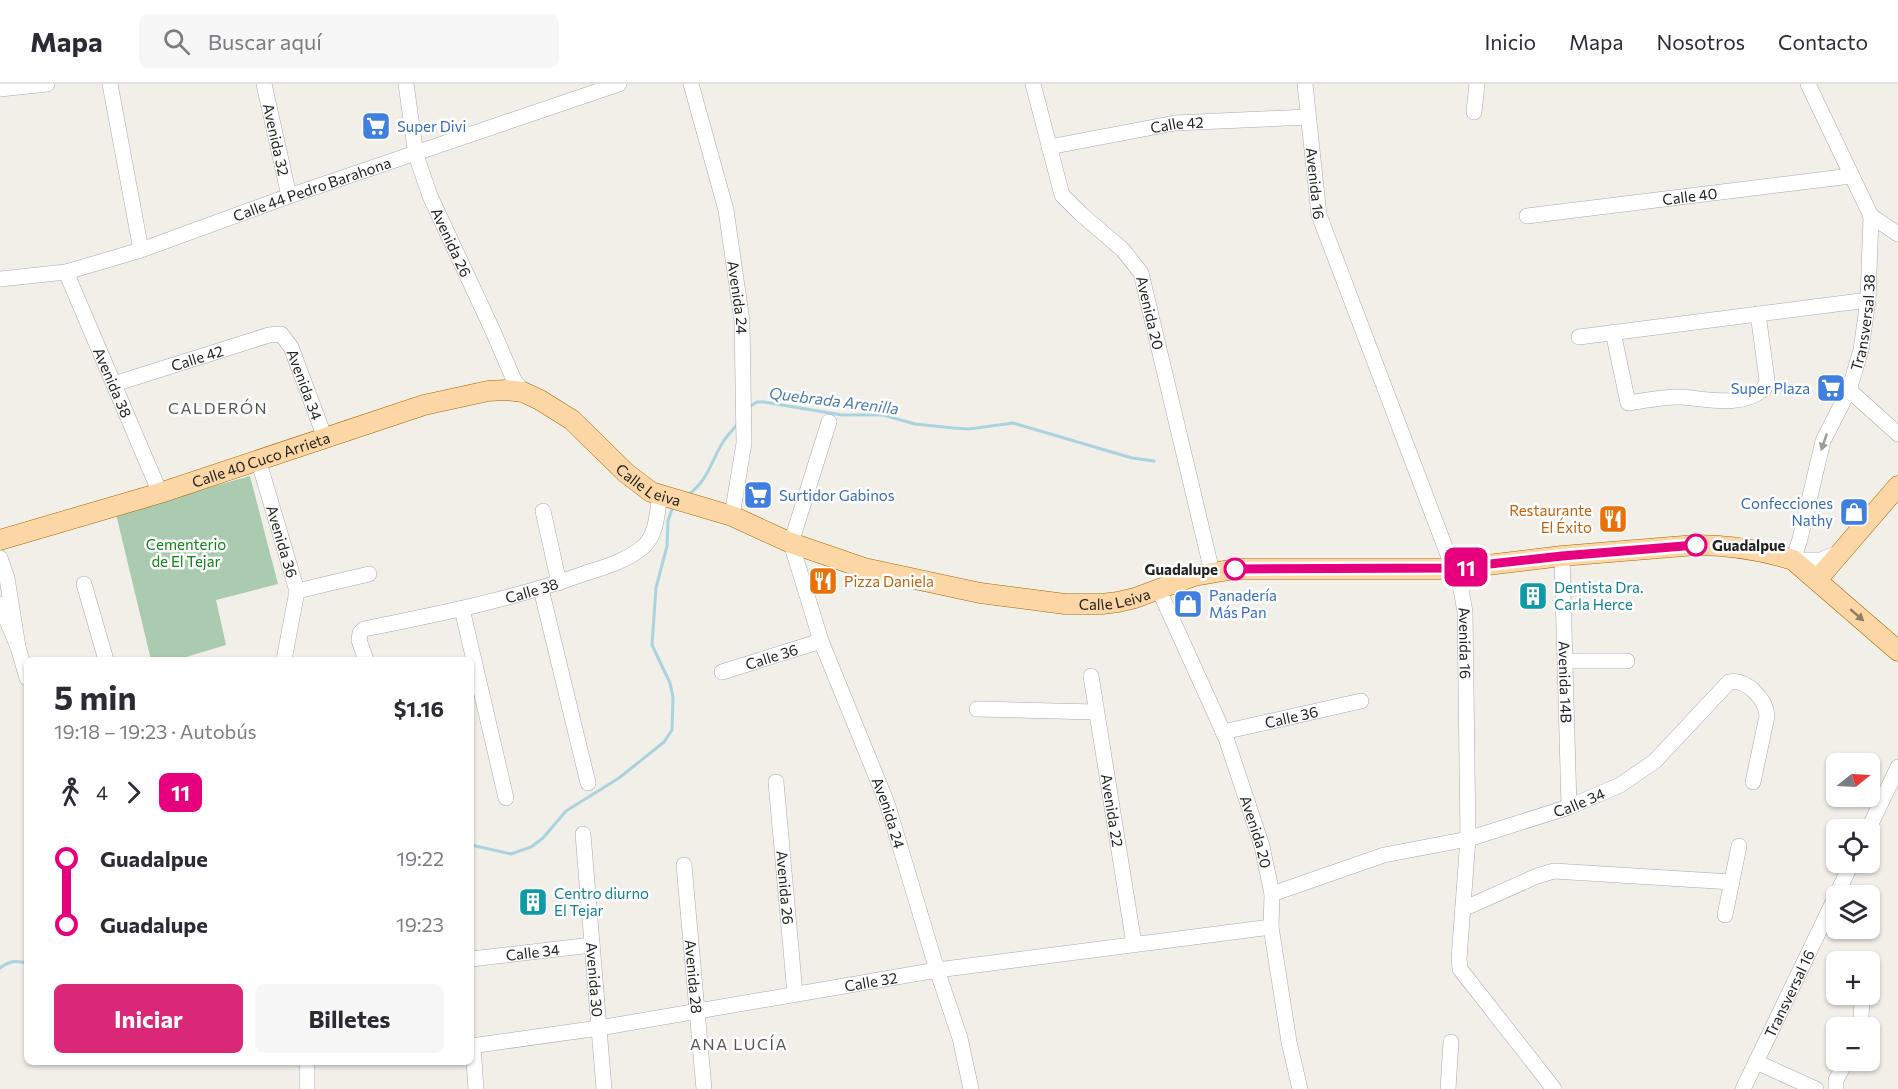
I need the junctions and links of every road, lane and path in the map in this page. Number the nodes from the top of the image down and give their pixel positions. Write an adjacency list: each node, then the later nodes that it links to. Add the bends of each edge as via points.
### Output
1 (47, 84): 11 (street)
2 (111, 84): 21 (street)
3 (264, 84): 17 (street, Avenida 32)
4 (406, 84): 15 (street, Avenida 26)
5 (619, 84): 15 (street, Calle 44 Pedro Barahona)
6 (691, 84): 40 (street, Avenida 24, via 726,210 741,321 744,443)
7 (1033, 84): 14 (street, Avenida 20)
8 (1305, 84): 13 (street, Avenida 16)
9 (1477, 84): 12 (street)
10 (1808, 84): 16 (street)
11 (0, 89)
12 (1474, 112)
13 (1308, 117): 14 (street, Calle 42, via 1174,123); 47 (street, Avenida 16, via 1319,215)
14 (1049, 147): 48 (street, Avenida 20, via 1062,195 1123,250 1141,273)
15 (416, 154): 17 (street, Calle 44 Pedro Barahona); 31 (street, Avenida 26, via 430,196)
16 (1851, 176): 18 (street, Calle 40); 19 (street)
17 (289, 196): 21 (street, Calle 44 Pedro Barahona)
18 (1527, 216)
19 (1871, 216): 20 (street); 24 (street, Transversal 38)
20 (1898, 234)
21 (141, 250): 22 (street, Calle 44 Pedro Barahona)
22 (66, 272): 23 (street, Calle 44 Pedro Barahona); 29 (street, Avenida 38)
23 (0, 279)
24 (1868, 300): 25 (street); 30 (street, Transversal 38, via 1862,350)
25 (1758, 314): 26 (street); 26 (street, via 1767,380 1764,389 1746,398 1718,402 1680,397 1629,409)
26 (1612, 332): 28 (street)
27 (281, 334): 29 (street, Calle 42); 34 (street, Avenida 34, via 291,347)
28 (1579, 337)
29 (114, 384): 37 (street, Avenida 38)
30 (1849, 390): 33 (street); 46 (street, Transversal 38, one-way to 46, via 1823,441)
31 (523, 392): 34 (main road, Calle 40 Cuco Arrieta, via 488,391 462,396); 38 (main road, Calle Leiva, via 572,420 640,486)
32 (829, 422): 42 (street)
33 (1898, 434)
34 (326, 438): 35 (main road, Calle 40 Cuco Arrieta)
35 (258, 459): 37 (main road, Calle 40 Cuco Arrieta); 55 (street, Avenida 36)
36 (1898, 486): 43 (main road)
37 (160, 493): 41 (main road, Calle 40 Cuco Arrieta)
38 (660, 495): 40 (main road, Calle Leiva); 51 (street, Calle 38, via 652,535 644,547)
39 (543, 511): 51 (street)
40 (732, 516): 42 (main road, Calle Leiva)
41 (0, 540)
42 (791, 543): 54 (main road, Calle Leiva, via 875,570 980,593 1065,604 1102,604); 58 (street, Avenida 24)
43 (1840, 552): 46 (street, via 1821,560); 50 (main road)
44 (1562, 556): 46 (main road, Calle Leiva, via 1706,545 1751,549); 47 (main road, Calle Leiva); 66 (street, Avenida 14B)
45 (0, 558): 59 (street)
46 (1793, 560): 50 (main road, Calle Leiva)
47 (1454, 568): 48 (main road, Calle Leiva); 83 (street, Avenida 16, via 1465,612)
48 (1212, 572): 54 (main road, Calle Leiva)
49 (369, 574): 55 (street)
50 (1817, 580): 60 (main road, Calle Leiva, one-way to 60)
51 (559, 583): 53 (street, Calle 38)
52 (84, 584): 61 (street)
53 (541, 589): 57 (street, Calle 38); 78 (street)
54 (1159, 590): 74 (street, Avenida 20)
55 (297, 591): 62 (street, Avenida 36)
56 (0, 604): 59 (street)
57 (462, 609): 63 (street, Calle 38, via 364,629 359,640); 64 (street)
58 (821, 641): 69 (street, Calle 36); 95 (street, Avenida 24, via 887,803)
59 (18, 646): 68 (street)
60 (1898, 651)
61 (105, 657)
62 (285, 657)
63 (365, 657)
64 (473, 657)
65 (474, 661): 79 (street)
66 (1565, 661): 67 (street); 80 (street, Avenida 14B)
67 (1627, 662)
68 (24, 667)
69 (722, 672)
70 (1091, 676): 73 (street, Avenida 22)
71 (1361, 701): 74 (street, Calle 36)
72 (977, 709): 73 (street)
73 (1096, 712): 92 (street, Avenida 22)
74 (1223, 732): 87 (street, Avenida 20, via 1262,846)
75 (1898, 767): 81 (street)
76 (776, 782): 96 (street, Avenida 26)
77 (1753, 782): 80 (street, Calle 34, via 1766,708 1743,682 1736,680 1729,682 1655,761 1620,785)
78 (588, 783)
79 (506, 798)
80 (1569, 807): 83 (street, Calle 34)
81 (1873, 819)
82 (583, 834): 93 (street, Avenida 30)
83 (1468, 839): 87 (street, Calle 34, via 1383,855); 88 (street, Avenida 16)
84 (1739, 846): 86 (street)
85 (684, 865): 97 (street, Avenida 28)
86 (1732, 882): 88 (street, via 1554,872); 89 (street)
87 (1272, 894): 91 (street, Avenida 20)
88 (1463, 909): 112 (street, Avenida 16, via 1460,969)
89 (1725, 915)
90 (1826, 917): 101 (street, Transversal 16)
91 (1271, 927): 92 (street, Calle 32); 110 (street, Avenida 20)
92 (1134, 944): 95 (street, Calle 32)
93 (592, 945): 94 (street, Calle 34); 98 (street, Avenida 30)
94 (474, 958)
95 (937, 970): 96 (street, Calle 32); 109 (street, Avenida 24, via 960,1038)
96 (795, 994): 97 (street, Calle 32)
97 (697, 1011): 98 (street, Calle 32); 108 (street, Avenida 28)
98 (599, 1028): 100 (street, Calle 32); 107 (street, Avenida 30)
99 (1451, 1042): 111 (street)
100 (474, 1046)
101 (1756, 1062): 113 (street, Transversal 16); 114 (street)
102 (307, 1065): 105 (street)
103 (474, 1065): 106 (street)
104 (1841, 1071): 115 (street)
105 (307, 1089)
106 (476, 1089)
107 (604, 1089)
108 (704, 1089)
109 (971, 1089)
110 (1300, 1089)
111 (1448, 1089)
112 (1554, 1089)
113 (1743, 1089)
114 (1816, 1089)
115 (1836, 1089)

